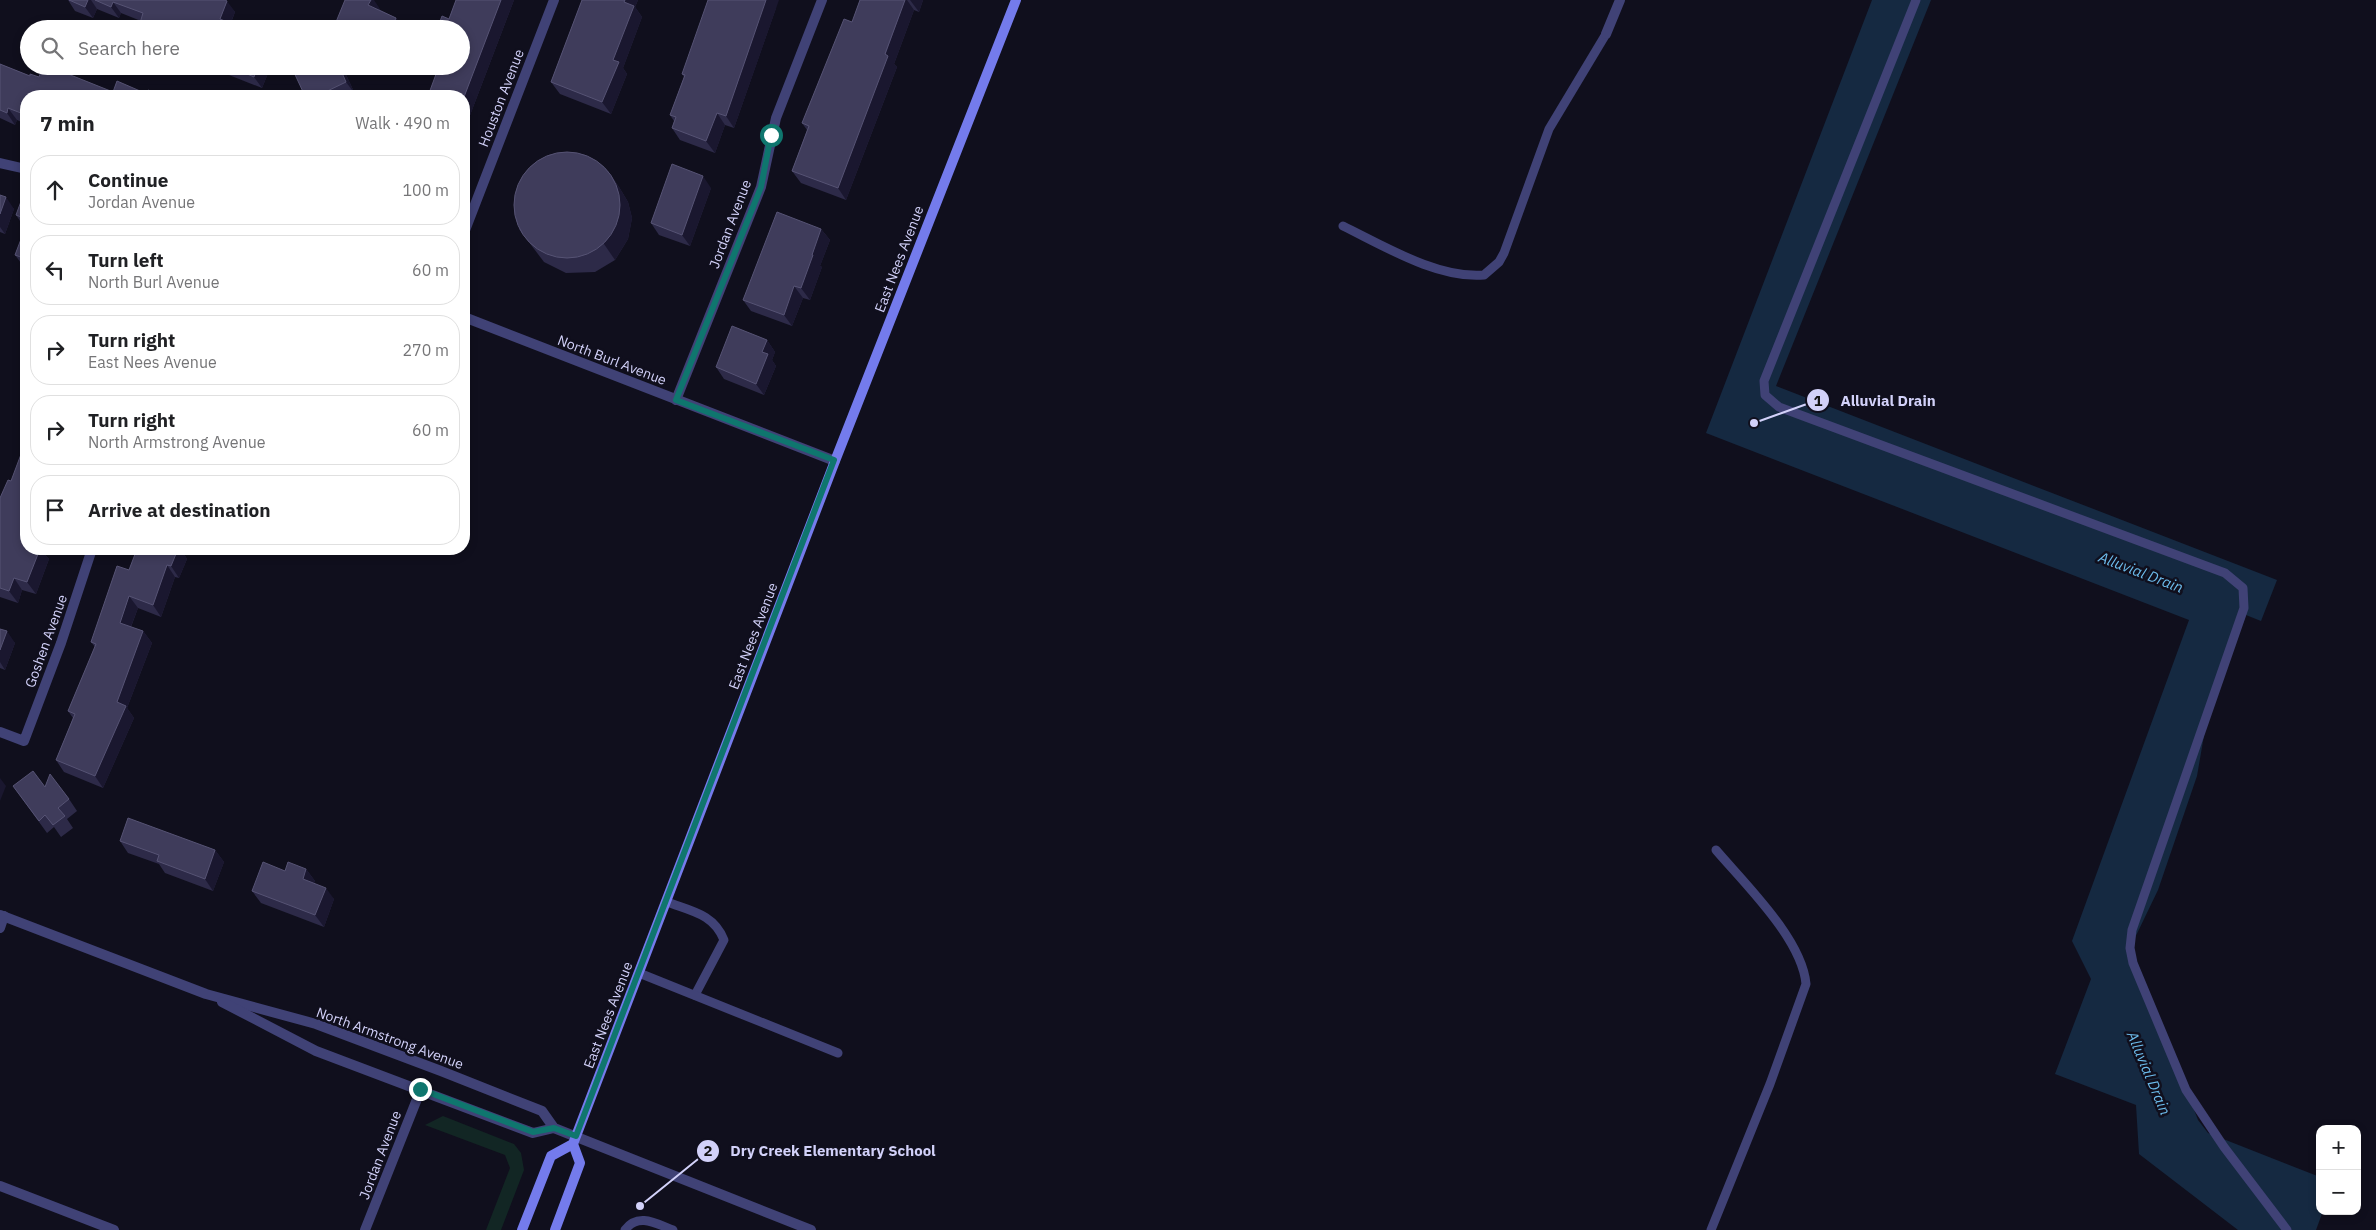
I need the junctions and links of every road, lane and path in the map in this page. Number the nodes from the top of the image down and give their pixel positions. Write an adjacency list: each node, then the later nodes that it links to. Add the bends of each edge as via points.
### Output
1 (554, 0): 9 (street, Houston Avenue)
2 (822, 0): 12 (street, Jordan Avenue, via 776,118 761,187)
3 (1016, 0): 13 (main road, East Nees Avenue)
4 (1620, 0): 6 (street)
5 (1916, 0): 36 (lane, via 1764,381 1765,395 1779,407 2225,573 2242,588 2244,608 2132,930 2130,948 2138,978 2186,1090 2224,1148)
6 (1606, 34): 10 (lane, via 1549,129 1504,253 1484,275 1459,276 1406,256)
7 (0, 163): 8 (street)
8 (20, 168)
9 (470, 217)
10 (1343, 226)
11 (470, 319): 12 (street, North Burl Avenue)
12 (676, 400): 13 (street, North Burl Avenue)
13 (834, 460): 17 (main road, East Nees Avenue)
14 (90, 555): 15 (street, Goshen Avenue, via 24,741)
15 (0, 732)
16 (1716, 850): 35 (lane, via 1768,910 1792,944 1803,967 1806,984)
17 (667, 902): 20 (main road, East Nees Avenue); 22 (lane, via 712,920 724,940)
18 (2, 916): 19 (street); 21 (street, North Armstrong Avenue)
19 (0, 928)
20 (639, 973): 22 (lane); 26 (main road, East Nees Avenue)
21 (206, 994): 24 (street, North Armstrong Avenue, via 316,1051); 25 (street, North Armstrong Avenue, via 316,1024 441,1071 542,1111)
22 (695, 996): 23 (lane)
23 (838, 1053)
24 (420, 1089): 25 (street, North Armstrong Avenue, via 533,1132); 29 (street, Jordan Avenue)
25 (554, 1128): 26 (street, North Armstrong Avenue)
26 (575, 1140): 30 (main road, via 551,1156); 31 (main road, via 580,1163); 34 (street, North Armstrong Avenue)
27 (0, 1186): 28 (street)
28 (114, 1230)
29 (365, 1230)
30 (522, 1230)
31 (555, 1230)
32 (625, 1230): 33 (lane, via 644,1219)
33 (673, 1230)
34 (809, 1230)
35 (1711, 1230)
36 (2287, 1230)

